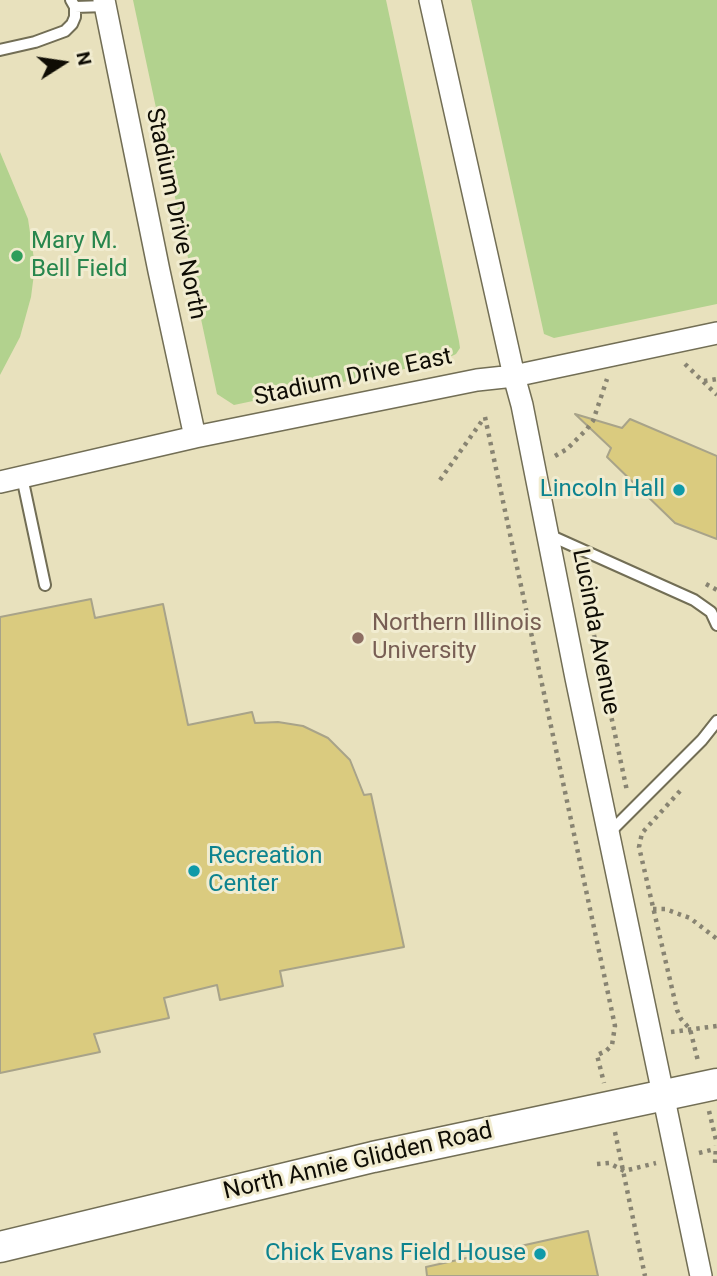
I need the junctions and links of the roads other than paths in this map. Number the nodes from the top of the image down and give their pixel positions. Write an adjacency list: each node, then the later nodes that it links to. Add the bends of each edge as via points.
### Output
1 (430, 0): 6 (street, Lucinda Avenue)
2 (105, 3): 3 (lane); 7 (street, Stadium Drive North)
3 (73, 4): 4 (lane, via 72,24 65,31)
4 (0, 50)
5 (717, 333): 6 (street, Stadium Drive East)
6 (514, 376): 7 (street, Stadium Drive East); 10 (street, Lucinda Avenue)
7 (195, 437): 8 (street, Stadium Drive East)
8 (22, 477): 9 (street, Stadium Drive East); 11 (lane)
9 (0, 482)
10 (549, 535): 12 (lane, via 694,600 711,612); 14 (street, Lucinda Avenue)
11 (45, 585)
12 (717, 625)
13 (717, 721): 14 (lane)
14 (608, 833): 16 (street, Lucinda Avenue)
15 (717, 1084): 16 (main road, North Annie Glidden Road)
16 (664, 1094): 17 (main road, North Annie Glidden Road, via 373,1157); 18 (street, Lucinda Avenue)
17 (0, 1247)
18 (701, 1276)

